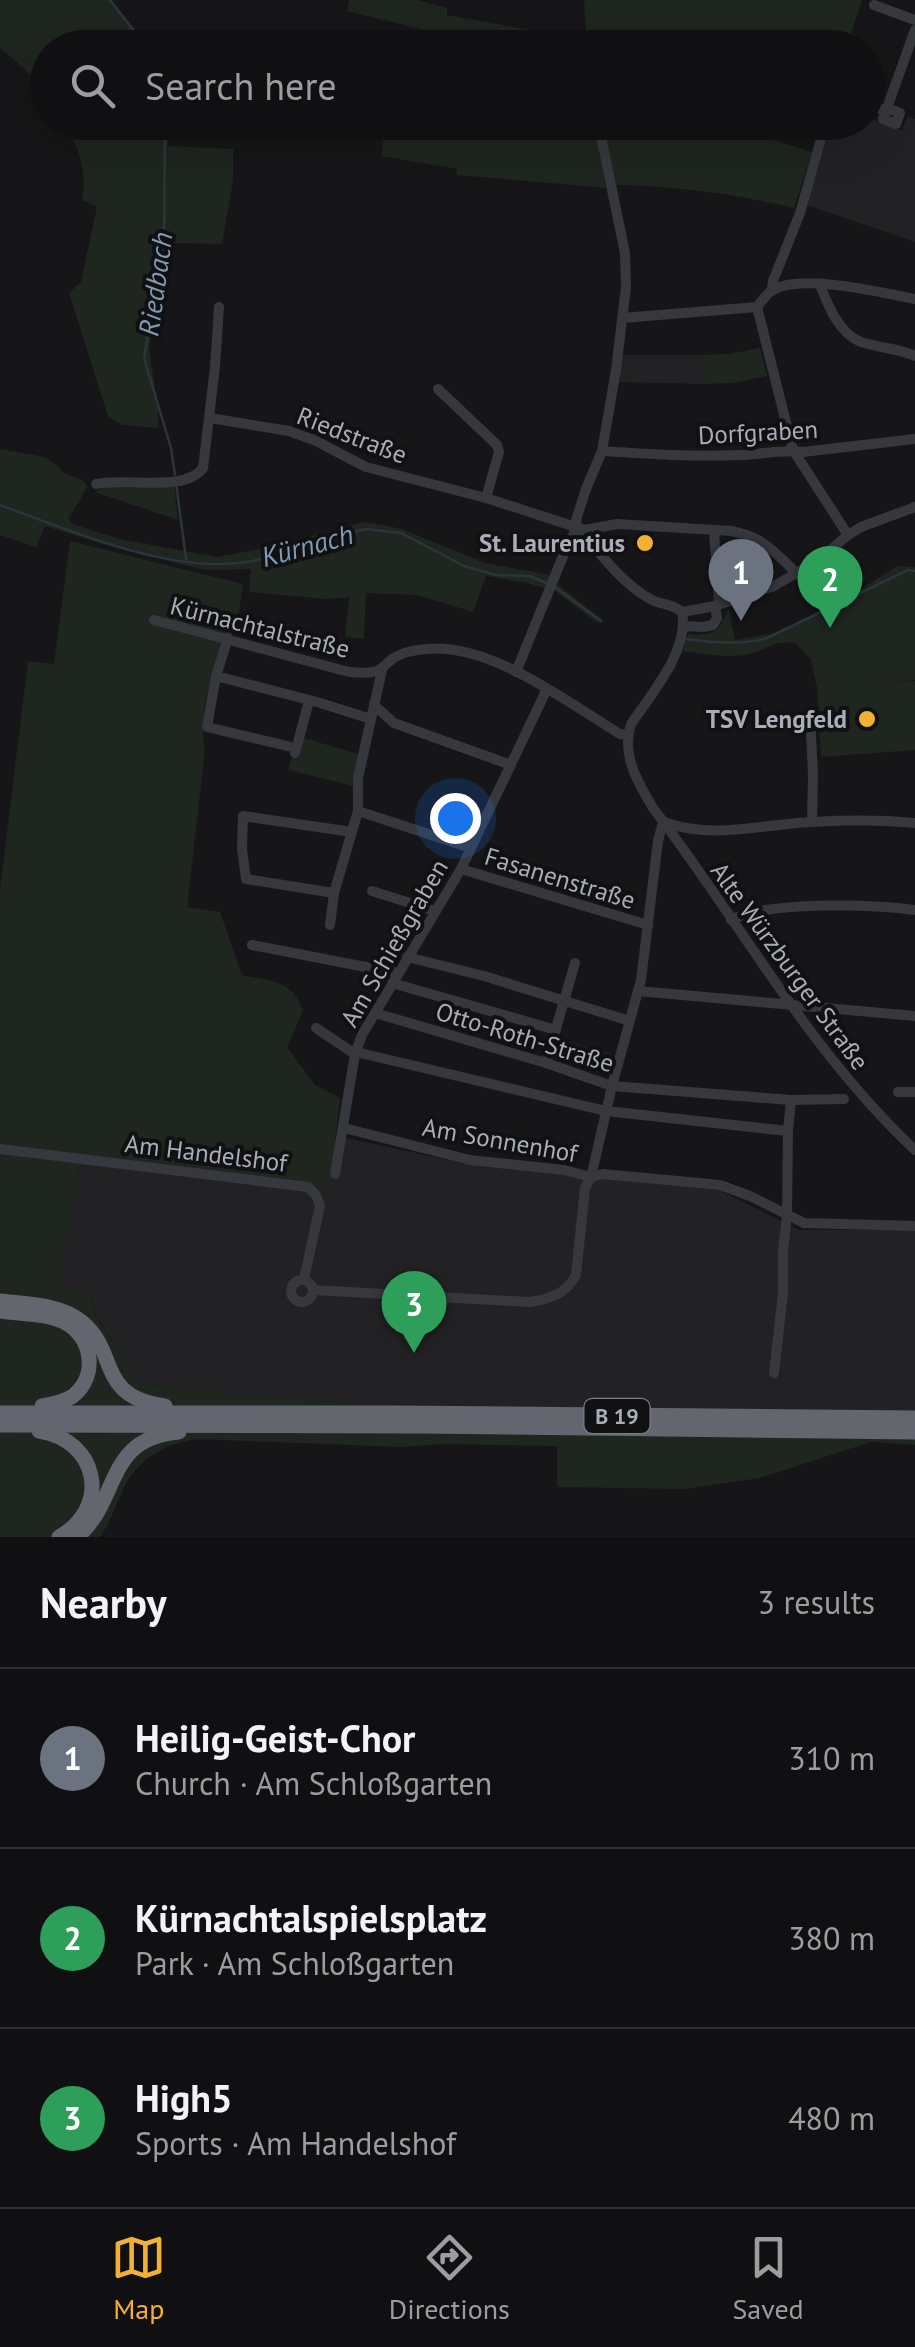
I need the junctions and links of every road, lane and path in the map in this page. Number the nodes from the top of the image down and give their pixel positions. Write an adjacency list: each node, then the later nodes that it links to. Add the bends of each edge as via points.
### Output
1 (874, 6): 2 (street)
2 (915, 20)
3 (915, 30): 4 (street)
4 (902, 66): 5 (street); 6 (street)
5 (915, 72)
6 (885, 110)
7 (602, 140): 14 (street, via 625,253)
8 (821, 140): 10 (street)
9 (820, 285): 10 (street); 11 (street); 15 (street, via 850,336)
10 (772, 290): 13 (street)
11 (915, 299)
12 (219, 306): 17 (street)
13 (756, 307): 14 (street); 19 (street)
14 (622, 318): 20 (street)
15 (915, 356)
16 (438, 390): 22 (street, via 497,446)
17 (210, 418): 21 (street, via 204,468 195,477); 22 (street, Riedstraße, via 289,431 366,467)
18 (915, 439): 19 (street, Dorfgraben)
19 (793, 450): 20 (street, Dorfgraben, via 743,456); 26 (street)
20 (602, 451): 24 (street)
21 (96, 484)
22 (486, 498): 24 (street, Riedstraße)
23 (915, 507): 26 (street)
24 (577, 527): 25 (street); 29 (street, via 639,591); 34 (street)
25 (714, 531): 27 (street, via 761,540); 28 (street)
26 (848, 535): 27 (street)
27 (797, 573): 28 (street)
28 (717, 605): 29 (street); 31 (street, via 713,624)
29 (682, 612): 31 (street)
30 (154, 620): 32 (street, Kürnachtalstraße)
31 (684, 626): 41 (street)
32 (228, 638): 33 (street, Kürnachtalstraße, via 349,672); 35 (street)
33 (382, 670): 34 (street, Kürnachtalstraße, via 393,658 440,648 474,653); 38 (street)
34 (516, 672): 36 (street, Kürnachtalstraße)
35 (216, 676): 37 (street); 37 (street, via 207,727 296,751)
36 (546, 690): 41 (street, Kürnachtalstraße); 42 (street, Am Schießgraben)
37 (309, 701): 40 (street)
38 (374, 705): 40 (street); 42 (street, via 394,722)
39 (810, 715): 45 (street)
40 (371, 719): 43 (street)
41 (628, 735): 44 (street, Alte Würzburger Straße, via 636,778)
42 (512, 766): 50 (street, Am Schießgraben)
43 (358, 811): 48 (street); 50 (street)
44 (663, 822): 47 (street); 49 (street, Alte Würzburger Straße); 57 (street)
45 (812, 822): 46 (street); 47 (street)
46 (915, 824)
47 (685, 828): 49 (street)
48 (352, 832): 53 (street); 53 (street, via 244,816 246,880)
49 (680, 844): 56 (street, Alte Würzburger Straße)
50 (471, 848): 51 (street, Am Schießgraben)
51 (461, 869): 55 (street, Am Schießgraben); 57 (street, Fasanenstraße)
52 (372, 891): 55 (street)
53 (334, 893): 58 (street)
54 (915, 910): 56 (street, via 806,907)
55 (436, 912): 60 (street, Am Schießgraben)
56 (731, 920): 65 (street, Alte Würzburger Straße)
57 (648, 924): 63 (street)
58 (330, 925)
59 (252, 945): 62 (street)
60 (407, 957): 62 (street, Am Schießgraben); 64 (street)
61 (575, 963): 64 (street)
62 (395, 978): 66 (street, Am Schießgraben); 70 (street)
63 (638, 991): 65 (street); 68 (street)
64 (565, 1000): 68 (street); 70 (street)
65 (791, 1006): 67 (street); 82 (street, Alte Würzburger Straße, via 858,1092)
66 (375, 1014): 71 (street, Am Schießgraben); 72 (street, Otto-Roth-Straße)
67 (915, 1016)
68 (630, 1021): 73 (street)
69 (316, 1028): 71 (street)
70 (556, 1030): 72 (street)
71 (356, 1053): 78 (street); 79 (street, Am Schießgraben)
72 (546, 1063): 73 (street, Otto-Roth-Straße)
73 (612, 1086): 77 (street, Otto-Roth-Straße); 78 (street)
74 (898, 1092): 75 (street)
75 (915, 1092)
76 (844, 1099): 77 (street, Otto-Roth-Straße)
77 (792, 1100): 80 (street)
78 (606, 1111): 80 (street); 84 (street)
79 (344, 1128): 83 (street, Am Schießgraben); 84 (street, Am Sonnenhof, via 470,1160)
80 (788, 1131): 85 (street)
81 (0, 1149): 87 (street, Am Handelshof, via 308,1187 320,1206)
82 (915, 1150)
83 (334, 1174)
84 (591, 1177): 85 (street, Am Sonnenhof, via 720,1186); 88 (street, via 582,1198 576,1276 548,1300)
85 (788, 1215): 86 (street, Am Sonnenhof, via 804,1222); 91 (street)
86 (915, 1226)
87 (304, 1280): 88 (street); 88 (street, via 294,1283 293,1298 308,1300)
88 (313, 1290)
89 (0, 1301): 92 (highway, via 74,1316 130,1394)
90 (0, 1312): 93 (highway, via 64,1322 82,1338 90,1360 71,1398)
91 (774, 1373)
92 (198, 1414): 93 (highway, B 19); 94 (highway, B 19)
93 (4, 1417): 95 (highway, B 19); 97 (highway, via 62,1438 86,1460 88,1508)
94 (915, 1418)
95 (216, 1426): 96 (highway, B 19); 98 (highway, via 168,1433 127,1454)
96 (915, 1432)
97 (59, 1537)
98 (77, 1537)

